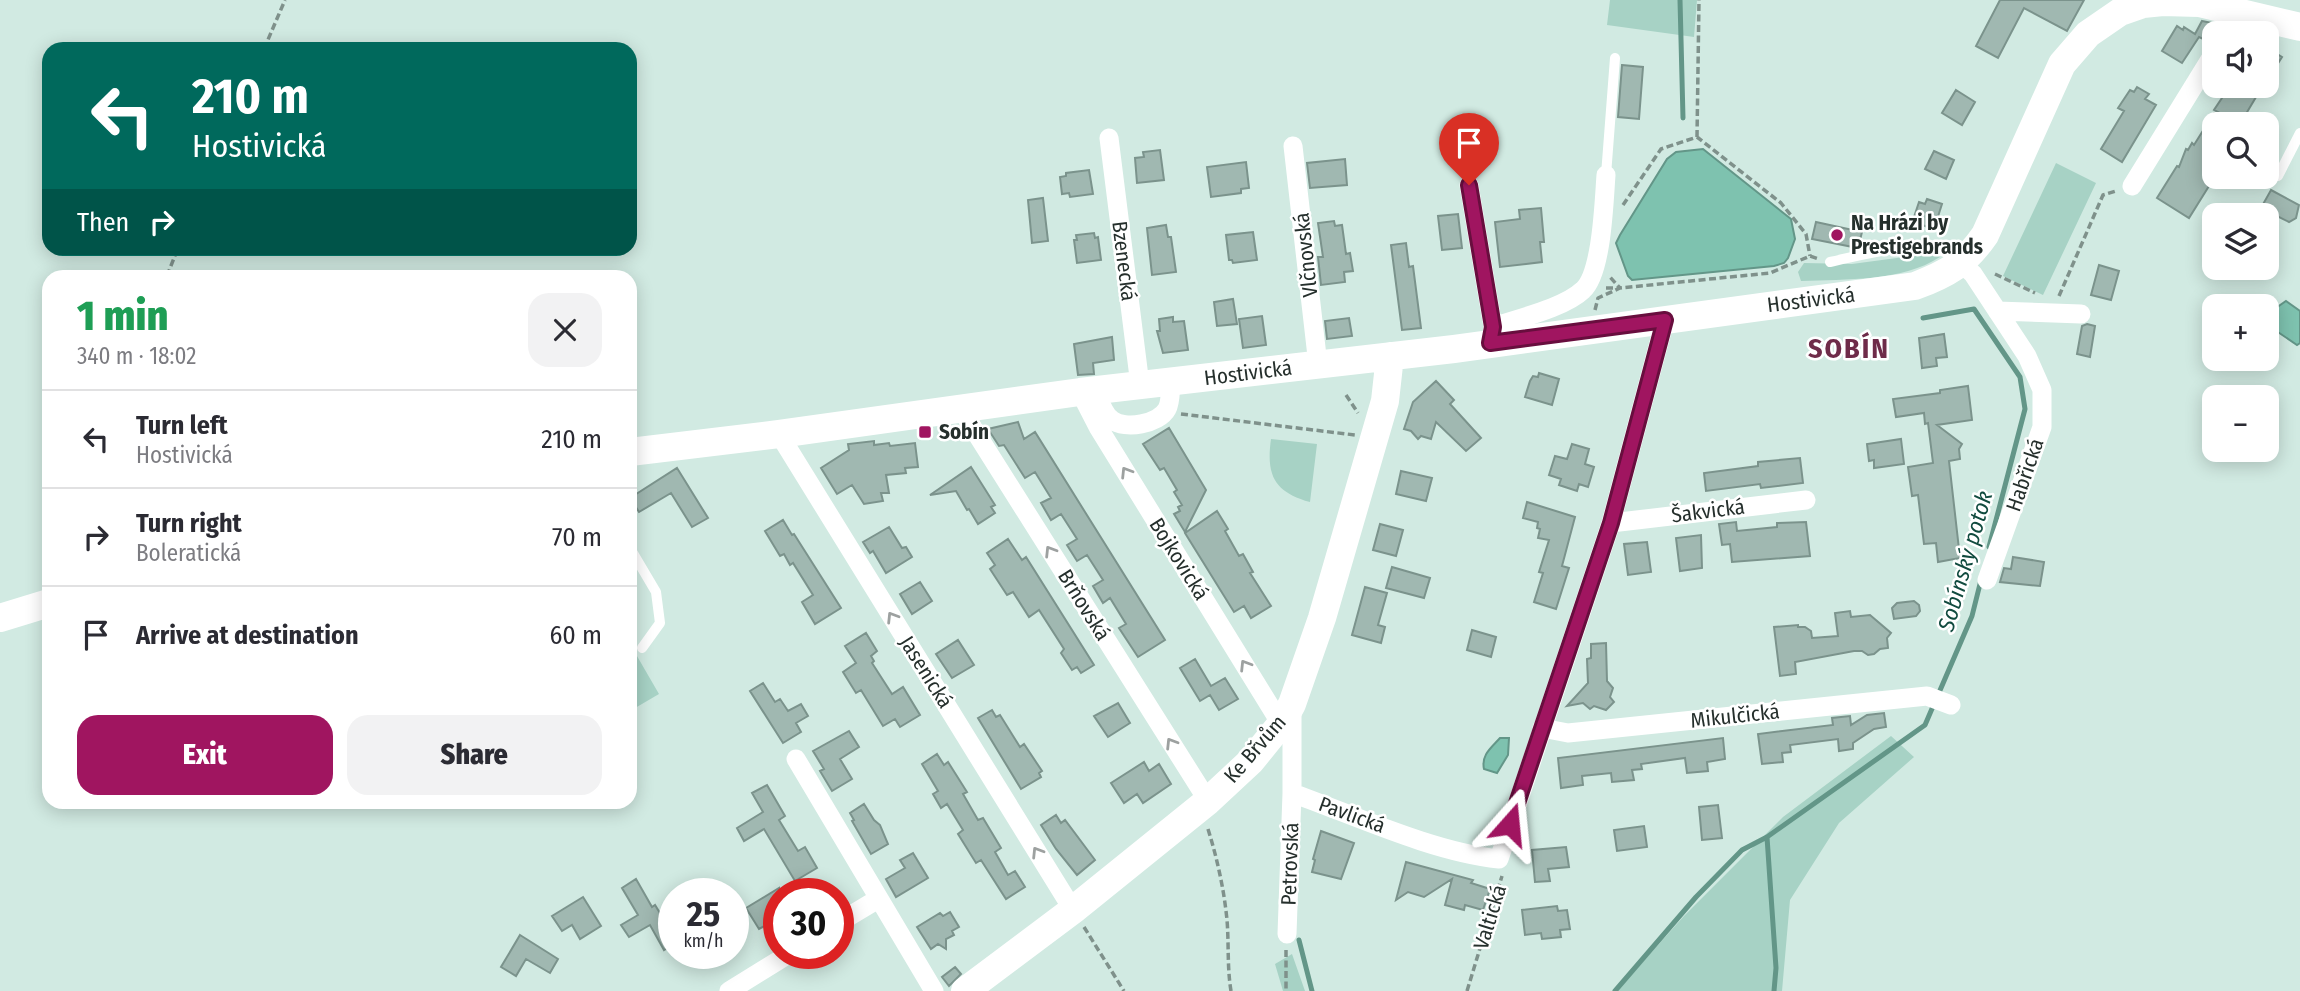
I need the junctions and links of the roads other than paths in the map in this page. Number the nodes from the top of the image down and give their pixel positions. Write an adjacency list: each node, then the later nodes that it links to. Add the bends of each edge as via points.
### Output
1 (2162, 1): 2 (street, Hostivická, via 2199,3); 15 (street, Hostivická, via 2120,12 2074,47 1984,235)
2 (2229, 21)
3 (2279, 26): 4 (street, Hostivická)
4 (2300, 27)
5 (1615, 58): 11 (lane)
6 (2202, 72): 13 (street)
7 (2300, 132): 10 (lane)
8 (1109, 138): 23 (street, Bzenecká)
9 (1293, 146): 21 (street, Vlčnovská)
10 (2279, 174)
11 (1606, 175): 19 (street, Hostivická, via 1597,264 1585,289)
12 (1469, 185): 19 (street)
13 (2132, 186)
14 (1830, 262): 15 (lane, via 1893,249 1930,248 1951,252)
15 (1962, 264): 16 (street, Habřická); 18 (street, Hostivická, via 1915,286)
16 (1997, 311): 17 (street); 31 (street, Habřická, via 2027,356 2042,390 2042,427)
17 (2081, 314)
18 (1665, 320): 19 (street, Hostivická); 29 (street, Valtická)
19 (1492, 335): 20 (street, Hostivická)
20 (1390, 356): 21 (street, Hostivická); 36 (street, Ke Břvům, via 1385,401 1322,618)
21 (1318, 365): 22 (street, Hostivická)
22 (1171, 382): 23 (street, Hostivická); 24 (street, via 1168,408 1161,416 1125,425 1112,421)
23 (1140, 385): 24 (street, Hostivická)
24 (1088, 391): 25 (street, Hostivická); 36 (street, Bojkovická, one-way to 24, via 1105,439)
25 (961, 409): 26 (street, Hostivická); 40 (street, Brňovská, one-way to 25)
26 (779, 434): 27 (street, Hostivická); 43 (street, Jasenická, one-way to 26)
27 (637, 451)
28 (1806, 500): 29 (street, Šakvická)
29 (1611, 523): 37 (street, Valtická)
30 (637, 560): 34 (lane, via 656,592 660,623)
31 (1987, 580)
32 (42, 605): 33 (street)
33 (0, 618)
34 (642, 648)
35 (1951, 705): 37 (street, Mikulčická, via 1927,696 1569,733)
36 (1286, 714): 39 (street, Pavlická); 40 (street, Ke Břvům, via 1251,761)
37 (1542, 727): 41 (street, Valtická)
38 (796, 760): 42 (street)
39 (1292, 793): 41 (street, Pavlická, via 1429,843); 45 (street, Petrovská)
40 (1204, 804): 43 (street, Ke Břvům)
41 (1499, 859)
42 (878, 899): 44 (street); 48 (street)
43 (1073, 910): 49 (street, Ke Břvům)
44 (854, 913)
45 (1287, 934)
46 (765, 969): 47 (street)
47 (729, 991)
48 (934, 991)
49 (965, 991)

